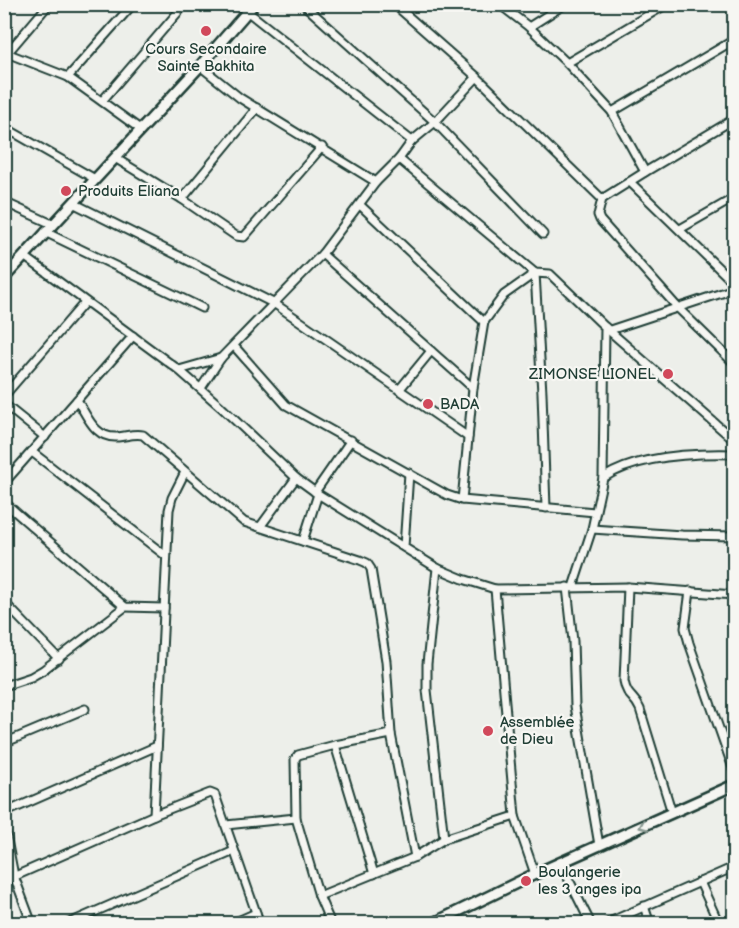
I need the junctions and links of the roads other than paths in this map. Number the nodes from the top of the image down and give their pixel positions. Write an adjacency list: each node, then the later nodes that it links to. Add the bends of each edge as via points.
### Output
1 (49, 4): 12 (street)
2 (133, 4): 15 (street)
3 (303, 4): 21 (street)
4 (394, 4): 16 (street)
5 (499, 4): 10 (street)
6 (566, 4): 10 (street)
7 (667, 4): 13 (street)
8 (184, 5): 17 (street)
9 (251, 8): 14 (main road); 24 (street)
10 (530, 27): 13 (street)
11 (735, 40): 19 (street)
12 (6, 54): 15 (street)
13 (567, 63): 19 (street)
14 (201, 66): 18 (street); 23 (main road)
15 (68, 77): 17 (street)
16 (477, 77): 21 (street); 34 (street)
17 (102, 100): 23 (street)
18 (257, 108): 25 (street); 33 (street)
19 (612, 112): 28 (street)
20 (735, 119): 28 (street)
21 (435, 122): 24 (street); 40 (street)
22 (4, 127): 29 (street)
23 (140, 129): 26 (main road)
24 (412, 141): 27 (street)
25 (322, 147): 30 (street); 33 (street, via 245,236 236,236)
26 (115, 158): 29 (main road); 33 (street)
27 (399, 159): 30 (street); 43 (street)
28 (645, 172): 31 (street)
29 (95, 179): 36 (main road)
30 (376, 182): 37 (street)
31 (630, 182): 34 (street); 39 (street)
32 (735, 198): 39 (street)
33 (182, 199)
34 (602, 199): 50 (street, via 600,220)
35 (4, 202): 38 (street)
36 (73, 203): 38 (main road); 48 (street)
37 (360, 205): 41 (street); 51 (street)
38 (49, 228): 42 (main road); 49 (street)
39 (680, 229): 45 (street)
40 (543, 234)
41 (322, 254): 48 (street); 55 (street)
42 (24, 256): 44 (main road); 47 (street)
43 (536, 273): 51 (street, via 504,295); 52 (street, via 550,274); 79 (street)
44 (4, 278)
45 (735, 283)
46 (735, 290): 50 (street)
47 (85, 302): 53 (street); 62 (street)
48 (275, 304): 54 (street); 61 (street)
49 (202, 308)
50 (678, 309): 52 (street); 57 (street)
51 (484, 322): 60 (street)
52 (608, 328): 68 (street); 74 (street)
53 (133, 336): 58 (street); 63 (street)
54 (234, 346): 56 (street); 67 (street, via 286,405)
55 (431, 351): 60 (street); 61 (street)
56 (221, 358): 58 (street); 59 (street)
57 (735, 363)
58 (179, 370): 59 (street)
59 (201, 388): 73 (street)
60 (473, 388): 65 (street)
61 (399, 390): 65 (street)
62 (4, 396)
63 (77, 400): 66 (street); 71 (street, via 102,435 143,435)
64 (4, 404): 66 (street)
65 (468, 436): 77 (street)
66 (45, 437): 69 (street)
67 (351, 440): 72 (street); 76 (street)
68 (735, 440)
69 (32, 452): 75 (street); 86 (street)
70 (735, 453): 74 (street, via 629,464)
71 (185, 471): 81 (street, via 244,522); 86 (street, via 170,504)
72 (409, 473): 77 (street); 85 (street)
73 (296, 478): 76 (street); 81 (street)
74 (603, 478): 80 (street)
75 (4, 483)
76 (316, 493): 84 (street); 85 (street)
77 (462, 500): 79 (street)
78 (4, 502): 94 (street)
79 (546, 508): 80 (street)
80 (595, 512): 82 (street)
81 (260, 526): 84 (street)
82 (592, 529): 83 (street); 88 (street)
83 (735, 536)
84 (303, 541): 99 (street, via 360,560 371,569 386,661)
85 (404, 547): 87 (street)
86 (166, 556): 95 (street)
87 (437, 568): 90 (street); 112 (street, via 427,690)
88 (570, 587): 89 (street); 90 (street); 113 (street, via 575,706)
89 (628, 587): 91 (street); 106 (street, via 624,681 626,691 638,704)
90 (495, 589): 108 (street)
91 (690, 591): 92 (street); 103 (street, via 685,628)
92 (735, 595)
93 (4, 602): 96 (street)
94 (125, 607): 95 (street); 96 (street)
95 (164, 608): 102 (street)
96 (58, 659): 97 (street, via 31,677)
97 (4, 686)
98 (85, 709): 100 (street)
99 (391, 734): 101 (street); 115 (street)
100 (4, 744)
101 (335, 744): 109 (street, via 296,757); 118 (street)
102 (157, 746): 105 (street); 107 (street)
103 (735, 771)
104 (735, 785): 106 (main road)
105 (4, 813)
106 (672, 813): 113 (main road, one-way to 113)
107 (154, 815): 111 (street, via 210,793 215,795); 120 (street)
108 (515, 816): 112 (street); 119 (street)
109 (296, 818): 111 (street); 123 (street)
110 (4, 824): 120 (street)
111 (225, 825): 114 (street)
112 (444, 839): 115 (street)
113 (599, 845): 116 (main road)
114 (234, 851): 125 (street); 127 (street)
115 (415, 857): 118 (street)
116 (560, 862): 119 (main road); 132 (street)
117 (735, 867): 122 (street)
118 (374, 874): 123 (street)
119 (535, 874): 131 (main road)
120 (14, 876): 121 (street); 126 (street)
121 (4, 881)
122 (700, 882): 124 (street); 135 (street)
123 (319, 896): 130 (street)
124 (644, 906): 133 (street); 134 (street)
125 (256, 913): 128 (street); 129 (street)
126 (32, 924)
127 (67, 924)
128 (231, 924)
129 (260, 924)
130 (332, 924)
131 (432, 924)
132 (591, 924)
133 (604, 924)
134 (650, 924)
135 (719, 924)

